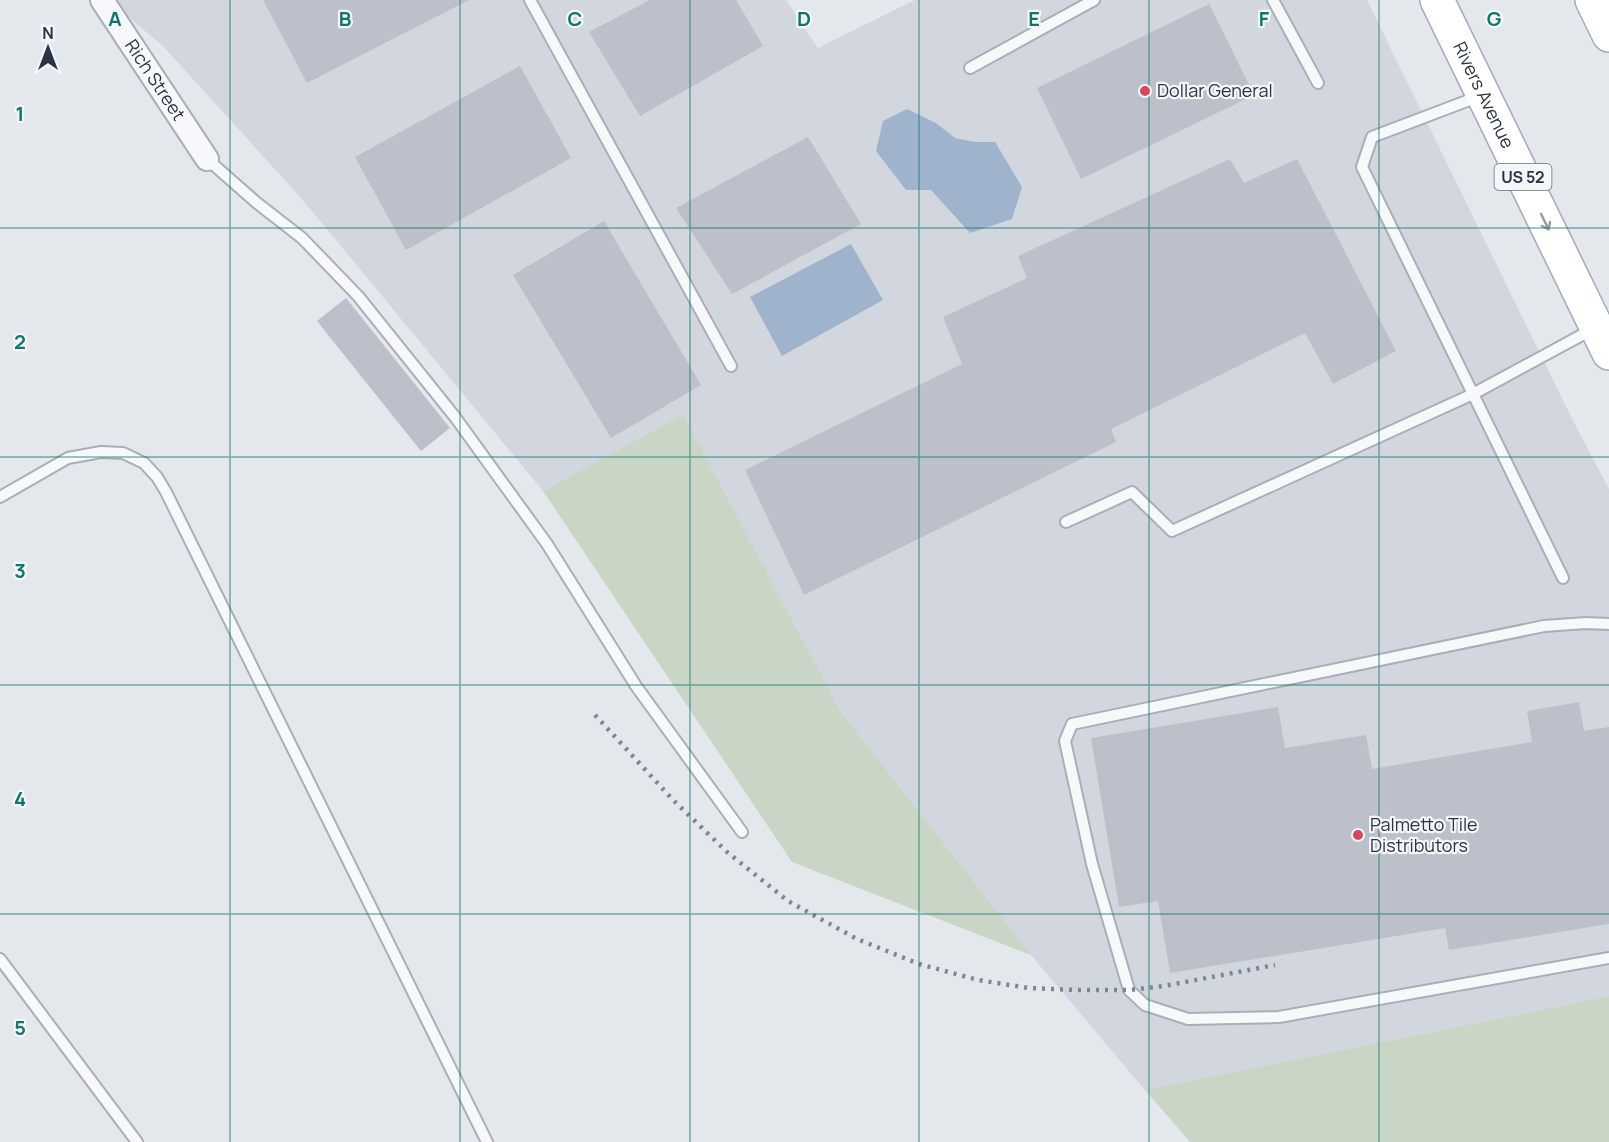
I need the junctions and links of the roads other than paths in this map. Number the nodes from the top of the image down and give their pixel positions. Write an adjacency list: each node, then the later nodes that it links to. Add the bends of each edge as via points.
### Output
1 (102, 0): 9 (street, Rich Street)
2 (530, 0): 11 (lane)
3 (1094, 0): 6 (lane)
4 (1273, 0): 7 (lane)
5 (1437, 0): 8 (main road, Rivers Avenue / US 52)
6 (970, 68)
7 (1318, 82)
8 (1483, 95): 10 (main road, Rivers Avenue / US 52, one-way to 10); 12 (lane, via 1372,138 1362,167)
9 (207, 159): 17 (lane, via 302,238 358,296 455,417 547,544 636,686)
10 (1605, 334): 12 (lane)
11 (730, 366)
12 (1473, 394): 14 (lane, via 1172,531 1132,492); 15 (lane)
13 (0, 497): 21 (lane, via 68,458 101,452 123,453 144,464 157,477)
14 (1065, 522)
15 (1563, 578)
16 (1609, 624): 18 (lane, via 1544,626 1072,724 1065,741 1092,864 1129,990 1145,1005 1188,1018 1279,1017)
17 (742, 832)
18 (1609, 958)
19 (0, 960): 20 (lane)
20 (137, 1142)
21 (487, 1142)

